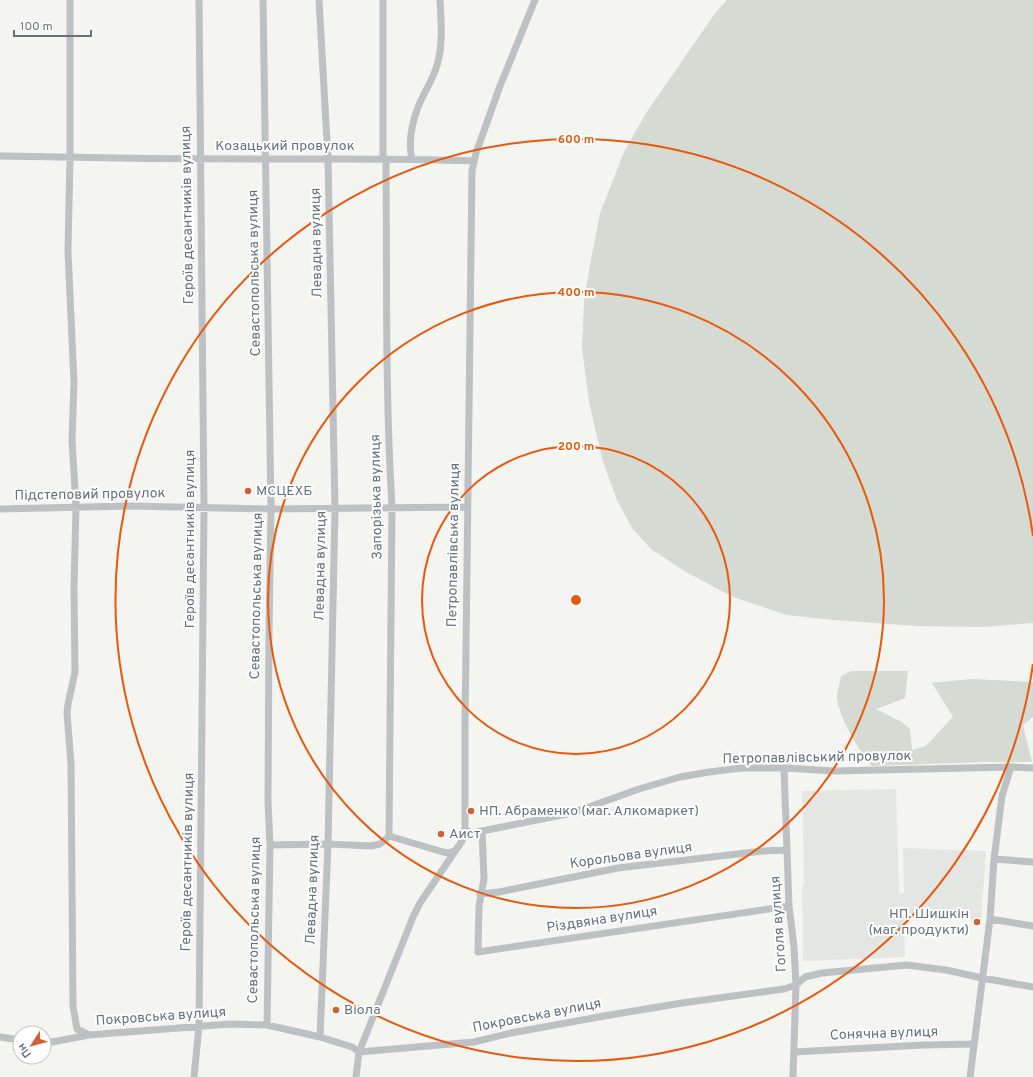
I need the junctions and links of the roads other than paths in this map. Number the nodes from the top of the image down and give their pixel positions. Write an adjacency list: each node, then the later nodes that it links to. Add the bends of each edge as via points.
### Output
1 (70, 0): 9 (street)
2 (199, 0): 11 (street, Героїв десантників вулиця)
3 (263, 0): 12 (street, Севастопольська вулиця)
4 (319, 0): 13 (street, Левадна вулиця)
5 (383, 0): 14 (street, Запорізька вулиця)
6 (440, 0): 10 (street, via 438,60 435,73 416,111 409,148)
7 (535, 0): 15 (street, Петропавлівська вулиця)
8 (0, 156): 9 (street, Козацький провулок)
9 (70, 158): 11 (street, Козацький провулок); 16 (street, via 68,252)
10 (412, 158): 14 (street, Козацький провулок); 15 (street, Козацький провулок)
11 (200, 159): 12 (street, Козацький провулок); 19 (street, Героїв десантників вулиця)
12 (266, 159): 13 (street, Козацький провулок); 21 (street, Севастопольська вулиця)
13 (328, 159): 14 (street, Козацький провулок); 22 (street, Левадна вулиця)
14 (384, 159): 17 (street, Запорізька вулиця)
15 (473, 161): 18 (street, Петропавлівська вулиця)
16 (76, 506): 19 (street, Підстеповий провулок); 20 (street, Підстеповий провулок); 44 (street, via 75,672 67,713 71,764 73,1006 77,1029)
17 (392, 507): 18 (street, Підстеповий провулок); 22 (street, Підстеповий провулок); 28 (street, Запорізька вулиця)
18 (467, 507): 26 (street, Петропавлівська вулиця)
19 (204, 508): 21 (street, Підстеповий провулок); 43 (street, Героїв десантників вулиця)
20 (0, 509)
21 (271, 509): 22 (street, Підстеповий провулок); 30 (street, Севастопольська вулиця, via 268,802)
22 (335, 509): 29 (street, Левадна вулиця)
23 (1010, 767): 24 (street, Петропавлівський провулок, via 835,771); 25 (street, Петропавлівський провулок); 33 (street, via 1002,796)
24 (784, 768): 27 (street, Петропавлівський провулок, via 742,768 680,777 572,813); 32 (street, Гоголя вулиця)
25 (1033, 768)
26 (465, 830): 27 (street, Петропавлівський провулок); 31 (street, Петропавлівська вулиця)
27 (482, 832): 35 (street, via 484,879)
28 (390, 836): 29 (street, via 380,844 371,846); 31 (street, via 443,852)
29 (328, 844): 30 (street); 46 (street, Левадна вулиця)
30 (270, 845): 42 (street, Севастопольська вулиця)
31 (456, 850): 50 (street, Петропавлівська вулиця, via 420,903)
32 (787, 850): 35 (street, Корольова вулиця, via 618,868); 36 (street, Гоголя вулиця)
33 (994, 859): 34 (street); 37 (street)
34 (1033, 862)
35 (480, 894): 36 (street, Різдвяна вулиця, via 478,952)
36 (789, 906): 40 (street, Гоголя вулиця)
37 (990, 919): 38 (street); 39 (street)
38 (1033, 926)
39 (982, 978): 40 (street, Покровська вулиця, via 907,964 822,973 805,977); 41 (street, Покровська вулиця); 49 (street)
40 (796, 985): 50 (street, Покровська вулиця, via 784,989 612,1015 474,1042); 51 (street, Гоголя вулиця)
41 (1033, 986)
42 (266, 1025): 43 (street, Покровська вулиця); 46 (street, Покровська вулиця)
43 (199, 1026): 44 (street, Покровська вулиця); 52 (street, Героїв десантників вулиця)
44 (89, 1035): 48 (street, Покровська вулиця)
45 (0, 1037): 47 (street)
46 (320, 1037): 50 (street, Покровська вулиця)
47 (12, 1039)
48 (52, 1042)
49 (974, 1044): 51 (street, Сонячна вулиця); 55 (street)
50 (360, 1052): 53 (street, Петропавлівська вулиця)
51 (794, 1052): 54 (street, Гоголя вулиця)
52 (194, 1077)
53 (356, 1077)
54 (793, 1077)
55 (970, 1077)

